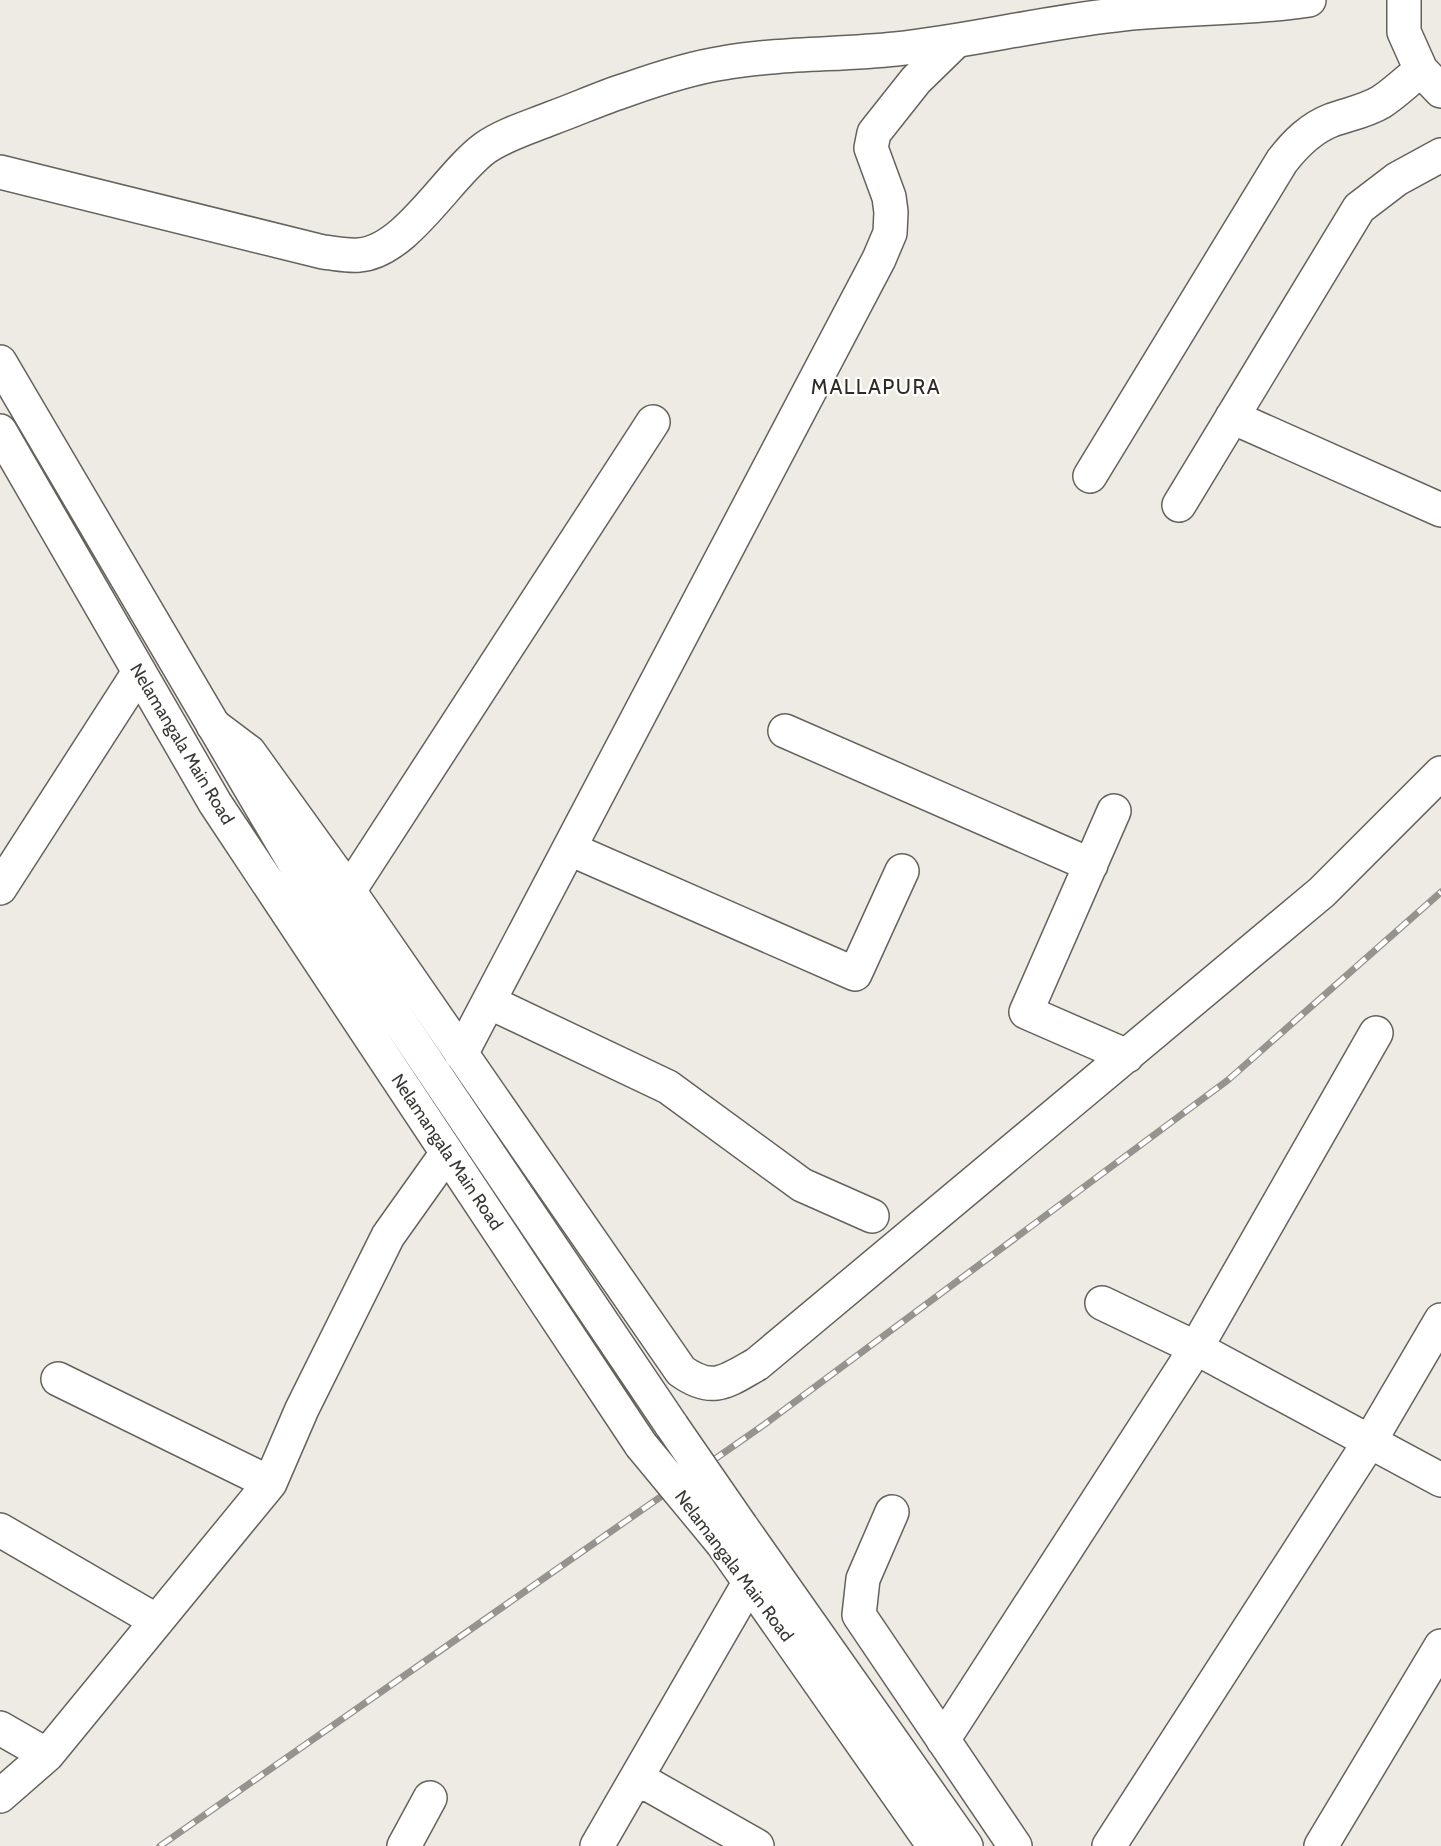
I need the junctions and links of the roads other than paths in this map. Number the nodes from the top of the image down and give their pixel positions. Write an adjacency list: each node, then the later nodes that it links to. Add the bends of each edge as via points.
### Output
1 (1309, 0): 3 (street, via 1114,15)
2 (1404, 0): 4 (street, via 1404,32)
3 (955, 42): 6 (street, via 721,63 625,90 505,136 485,148 405,232 383,248 361,255 322,252); 19 (street, via 916,80 874,133 871,148 891,212 890,233 879,259)
4 (1431, 81): 11 (street, via 1332,120 1294,144)
5 (1441, 155): 8 (street, via 1397,179 1359,208)
6 (0, 172)
7 (0, 362): 15 (street)
8 (1232, 417): 12 (street); 13 (street)
9 (653, 422): 23 (street)
10 (0, 431): 14 (street, Nelamangala Main Road)
11 (1090, 476)
12 (1179, 505)
13 (1441, 510)
14 (139, 672): 22 (street); 28 (street, Nelamangala Main Road, via 215,803)
15 (213, 725): 23 (street, via 249,752); 39 (street, bridge, via 305,881 672,1426)
16 (785, 731): 20 (street)
17 (1441, 773): 27 (street, via 1322,892)
18 (1114, 811): 20 (street)
19 (570, 849): 21 (street, via 855,974); 24 (street)
20 (1090, 865): 27 (street, via 1026,1012)
21 (902, 871)
22 (0, 888)
23 (349, 891): 26 (street)
24 (489, 1002): 26 (street); 29 (street, via 668,1087 802,1185)
25 (1376, 1033): 32 (street)
26 (462, 1054): 27 (street, via 681,1371 695,1381 713,1384 758,1364)
27 (1127, 1056)
28 (447, 1153): 36 (street, via 388,1236 302,1409); 39 (street, Nelamangala Main Road, bridge, via 641,1445)
29 (872, 1216)
30 (1102, 1303): 32 (street)
31 (1441, 1320): 34 (street)
32 (1196, 1348): 34 (street); 44 (street)
33 (58, 1379): 36 (street)
34 (1370, 1441): 35 (street); 55 (street)
35 (1441, 1480)
36 (270, 1483): 41 (street)
37 (892, 1512): 44 (street, via 863,1579 859,1615)
38 (0, 1530): 41 (street)
39 (731, 1535): 40 (street, Nelamangala Main Road); 53 (street)
40 (749, 1583): 46 (street); 52 (street, Nelamangala Main Road)
41 (157, 1621): 45 (street)
42 (1441, 1646): 56 (street)
43 (0, 1728): 45 (street)
44 (943, 1740): 54 (street)
45 (47, 1755): 47 (street)
46 (637, 1778): 50 (street); 51 (street)
47 (0, 1796)
48 (430, 1798): 49 (street)
49 (404, 1846)
50 (597, 1846)
51 (757, 1846)
52 (934, 1846)
53 (966, 1846)
54 (1015, 1846)
55 (1108, 1846)
56 (1321, 1846)

